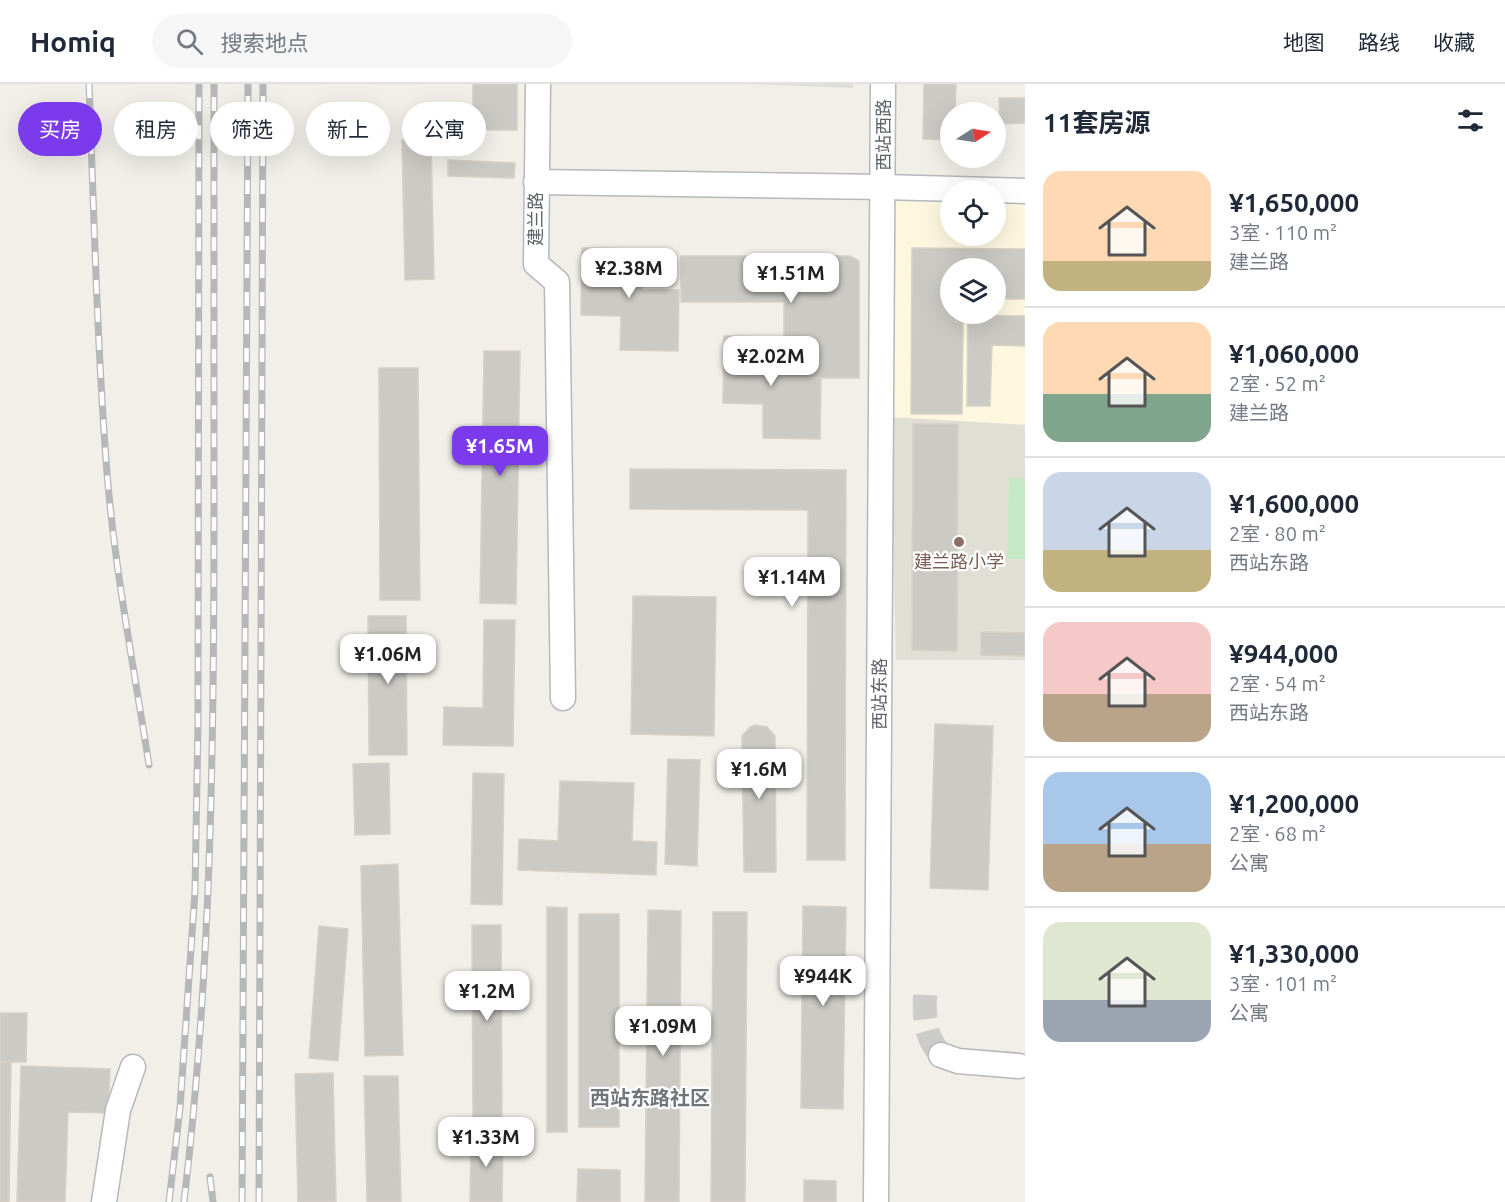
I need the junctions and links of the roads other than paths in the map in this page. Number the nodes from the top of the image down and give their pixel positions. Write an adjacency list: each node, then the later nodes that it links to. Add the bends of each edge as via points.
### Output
1 (538, 84): 3 (street)
2 (883, 84): 4 (street, 西站西路)
3 (536, 182): 4 (street, 建兰路); 6 (street, 建兰路, via 536,264 557,282)
4 (884, 187): 5 (street, 建兰路); 11 (street, 西站东路)
5 (1025, 191)
6 (563, 698)
7 (941, 1055): 8 (street)
8 (1019, 1066)
9 (133, 1067): 10 (street, via 118,1110)
10 (104, 1202)
11 (876, 1202)

